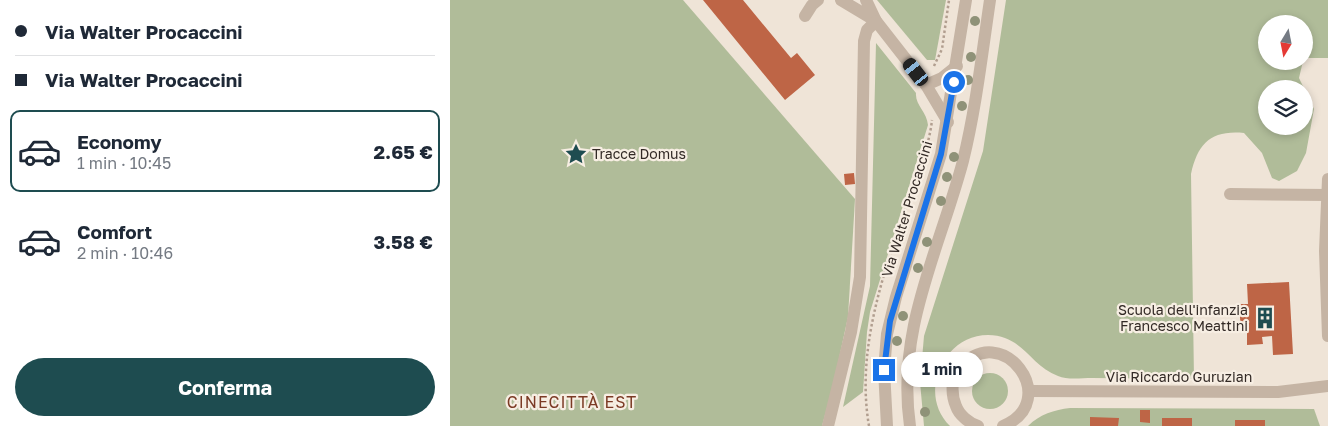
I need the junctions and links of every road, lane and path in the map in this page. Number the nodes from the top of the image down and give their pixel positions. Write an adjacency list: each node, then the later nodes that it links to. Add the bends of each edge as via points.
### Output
1 (818, 0): 7 (street)
2 (842, 0): 8 (street)
3 (866, 0): 8 (street)
4 (949, 0): 10 (path, via 942,49)
5 (966, 0): 9 (street, Via Walter Procaccini)
6 (990, 0): 21 (street, via 967,142 911,331 906,386)
7 (804, 16)
8 (876, 21): 11 (street); 19 (street, via 867,30 864,41 862,254 858,293)
9 (957, 66): 11 (street); 12 (street, Via Walter Procaccini)
10 (932, 72)
11 (926, 85): 12 (street)
12 (948, 122): 20 (street, Via Walter Procaccini, via 887,334 884,370)
13 (1328, 178): 15 (street)
14 (1230, 194): 15 (street)
15 (1327, 195): 16 (street)
16 (1328, 336)
17 (1328, 386): 18 (street, Via Riccardo Guruzian, via 1266,392)
18 (1029, 391): 22 (street, via 1027,379 1012,359 988,353 965,362 957,372 953,396 964,418); 23 (street, via 1020,414)
19 (828, 426)
20 (887, 426)
21 (910, 426)
22 (978, 426)
23 (1003, 426)

